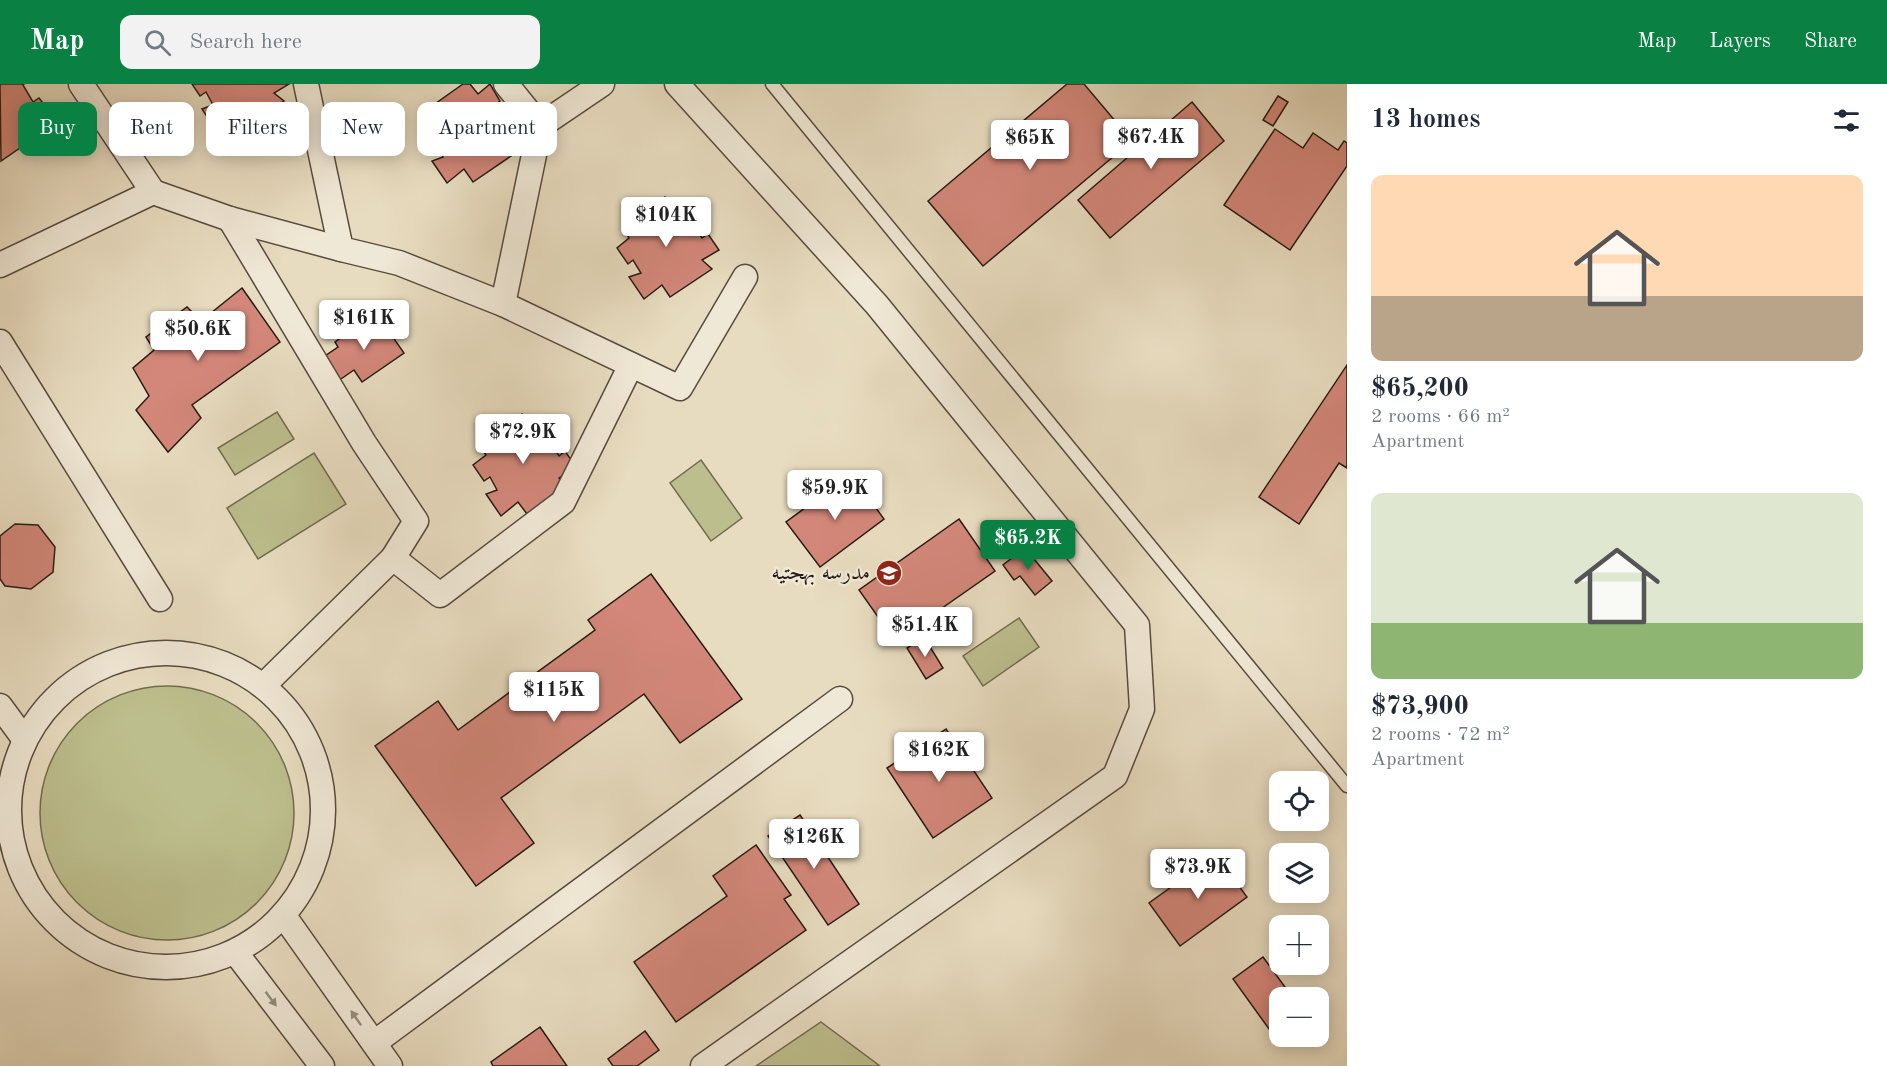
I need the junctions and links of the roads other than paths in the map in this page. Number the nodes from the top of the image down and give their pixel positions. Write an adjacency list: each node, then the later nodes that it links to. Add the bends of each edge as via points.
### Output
1 (81, 84): 10 (street)
2 (306, 84): 12 (street)
3 (506, 84): 7 (street)
4 (677, 84): 31 (street, via 877,305 1137,625 1142,710 1115,776)
5 (772, 84): 24 (lane)
6 (597, 85): 8 (street)
7 (521, 102)
8 (557, 114)
9 (534, 156): 15 (street)
10 (153, 192): 11 (street); 13 (street)
11 (230, 219): 12 (street); 18 (street, via 364,443 416,521)
12 (341, 249): 15 (street, via 399,263)
13 (0, 265)
14 (745, 277): 17 (street, via 680,388)
15 (503, 304): 17 (street)
16 (0, 342): 19 (street)
17 (631, 365): 18 (street, via 563,502 440,595)
18 (393, 558): 20 (street)
19 (160, 599)
20 (264, 685): 23 (street, via 220,661 170,652 126,657 85,675 51,704); 26 (street, via 299,723 320,770 324,822 312,872)
21 (840, 699): 28 (street)
22 (0, 706): 23 (street)
23 (25, 740): 25 (street, via 12,777)
24 (1347, 786)
25 (4, 820): 27 (street, via 19,868 45,913 85,947 134,966 186,968)
26 (284, 916): 27 (street, via 262,937); 28 (street, one-way to 26)
27 (236, 953): 29 (street, one-way to 29)
28 (374, 1043): 30 (street)
29 (322, 1066)
30 (390, 1066)
31 (703, 1066)

